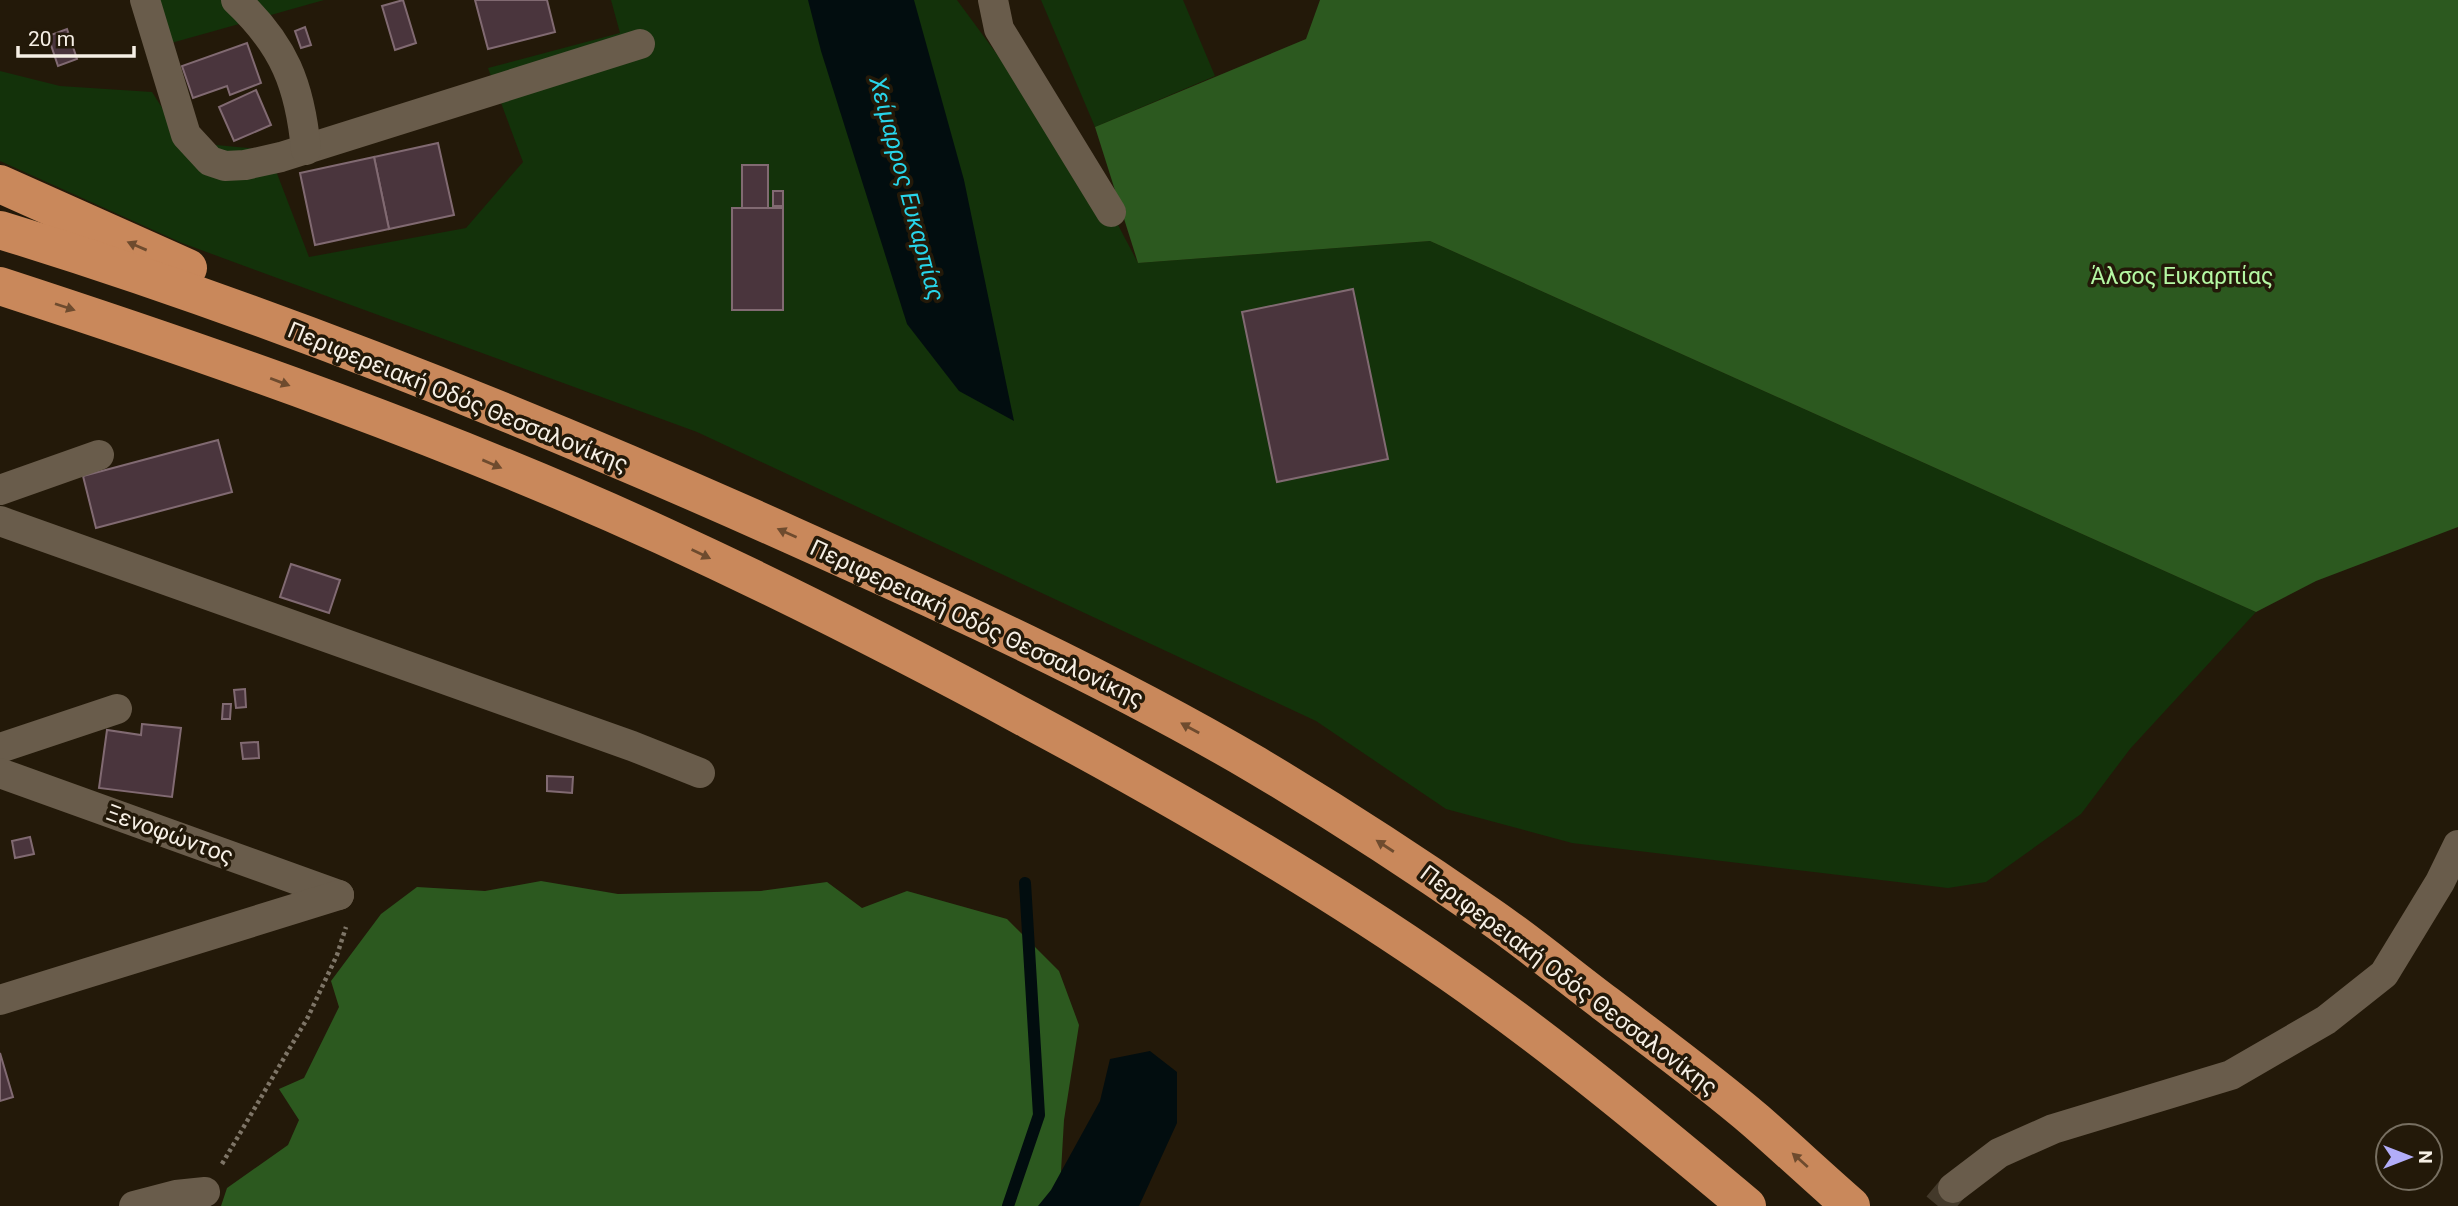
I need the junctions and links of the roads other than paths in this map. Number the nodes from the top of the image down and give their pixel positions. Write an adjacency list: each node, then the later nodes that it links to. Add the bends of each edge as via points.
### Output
1 (145, 0): 5 (street, via 186,135 210,161 225,166 252,164)
2 (236, 0): 5 (street, via 286,62 299,97)
3 (993, 0): 7 (street, via 999,29)
4 (640, 44): 5 (street)
5 (306, 150)
6 (0, 184): 10 (highway, one-way to 6, via 420,365)
7 (1111, 212)
8 (0, 230): 10 (highway, Περιφερειακή Οδός Θεσσαλονίκης, via 173,287)
9 (0, 286): 23 (highway, one-way to 23, via 218,359 487,461 661,535 956,681 1170,797 1370,918 1625,1103)
10 (511, 415): 24 (highway, Περιφερειακή Οδός Θεσσαλονίκης, one-way to 10, via 1726,1097 1491,917 1257,766 1037,648 750,517)
11 (99, 455): 12 (street)
12 (0, 490)
13 (0, 521): 17 (street)
14 (117, 709): 15 (street)
15 (0, 748)
16 (0, 773): 19 (street, Ξενοφώντος, via 339,895)
17 (700, 774)
18 (2458, 845): 20 (street, via 2384,974 2326,1020 2231,1075 2053,1129 1999,1153)
19 (0, 1000)
20 (1954, 1188)
21 (205, 1192): 22 (street)
22 (134, 1206)
23 (1747, 1206)
24 (1851, 1206)

